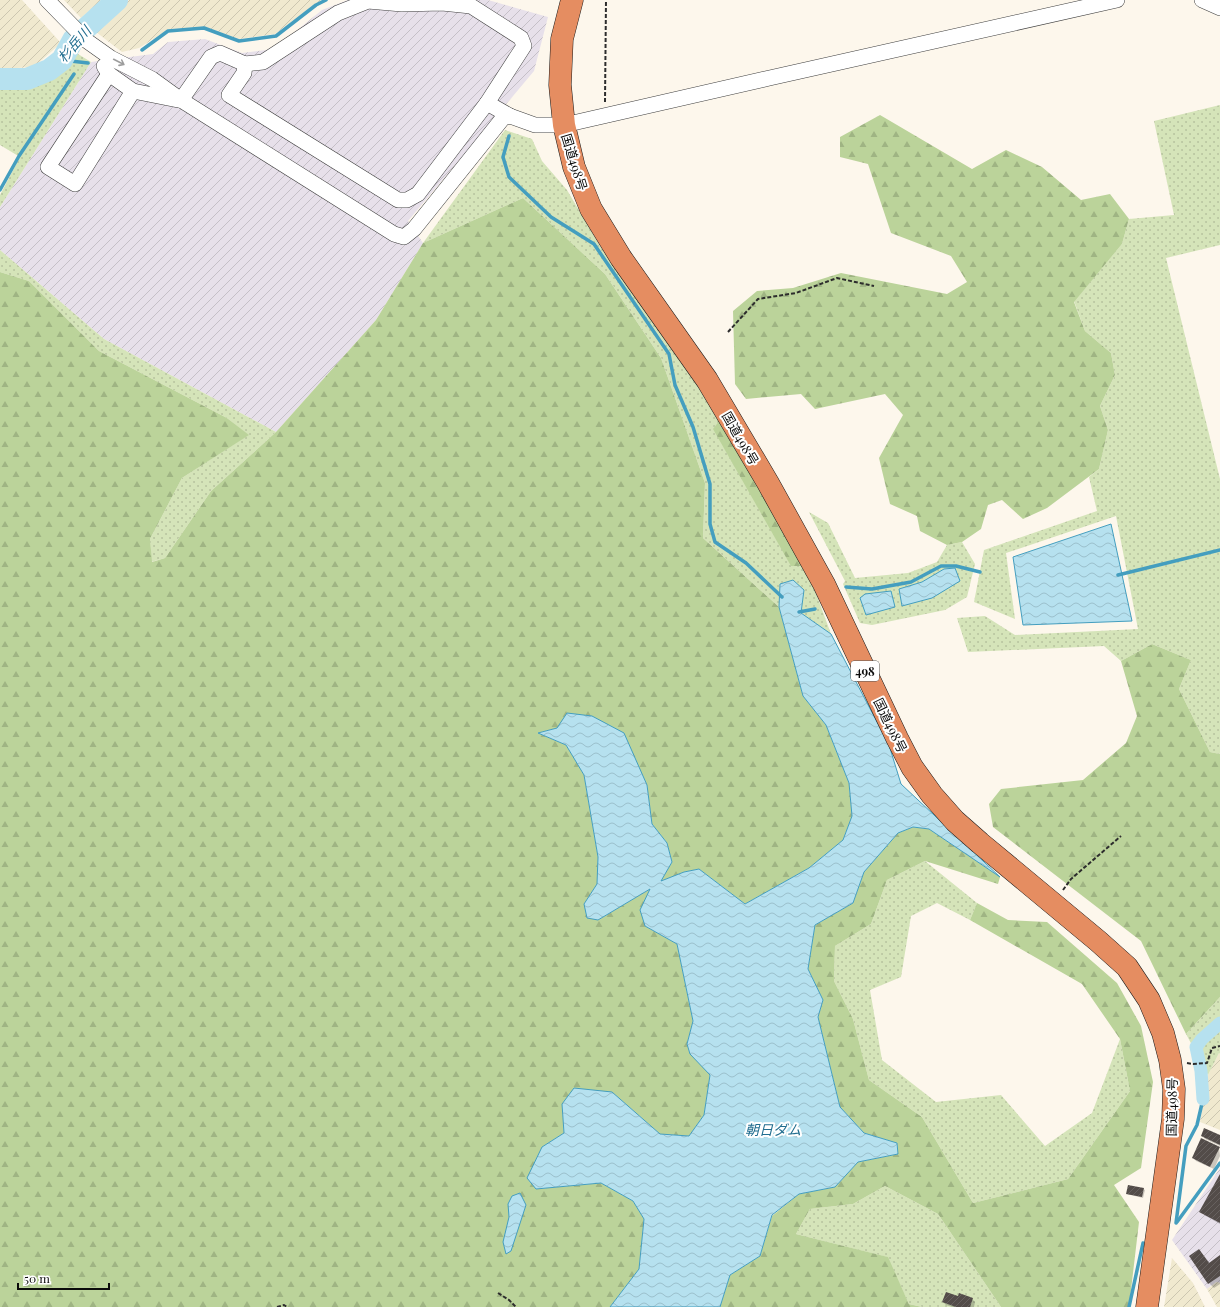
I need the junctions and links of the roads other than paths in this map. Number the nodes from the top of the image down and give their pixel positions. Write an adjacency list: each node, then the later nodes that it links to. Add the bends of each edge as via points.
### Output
1 (47, 0): 6 (street)
2 (572, 0): 13 (highway, 国道498号 / 498, via 562,39 560,85)
3 (1117, 0): 13 (street)
4 (1202, 0): 5 (street)
5 (1220, 8)
6 (87, 41): 8 (street); 10 (street, one-way to 10, via 111,58 152,79)
7 (245, 64): 10 (street, via 220,53 211,57); 11 (street, via 244,73 229,95 398,200 407,200 418,194); 11 (street, via 263,62 338,13 368,1 402,4 442,2 471,6 521,38 524,46)
8 (110, 74): 9 (street); 9 (street, via 48,168 75,184)
9 (133, 91): 10 (street)
10 (181, 100): 12 (street, via 394,234 404,237 414,229 503,118)
11 (486, 103): 12 (street)
12 (510, 116): 13 (street, via 535,125)
13 (564, 125): 14 (highway, 国道498号 / 498, via 574,167 591,209 621,258 707,380 768,483 824,584 912,767 932,795 955,820 1127,967 1149,1000 1163,1033 1174,1090 1173,1119)
14 (1147, 1307)

